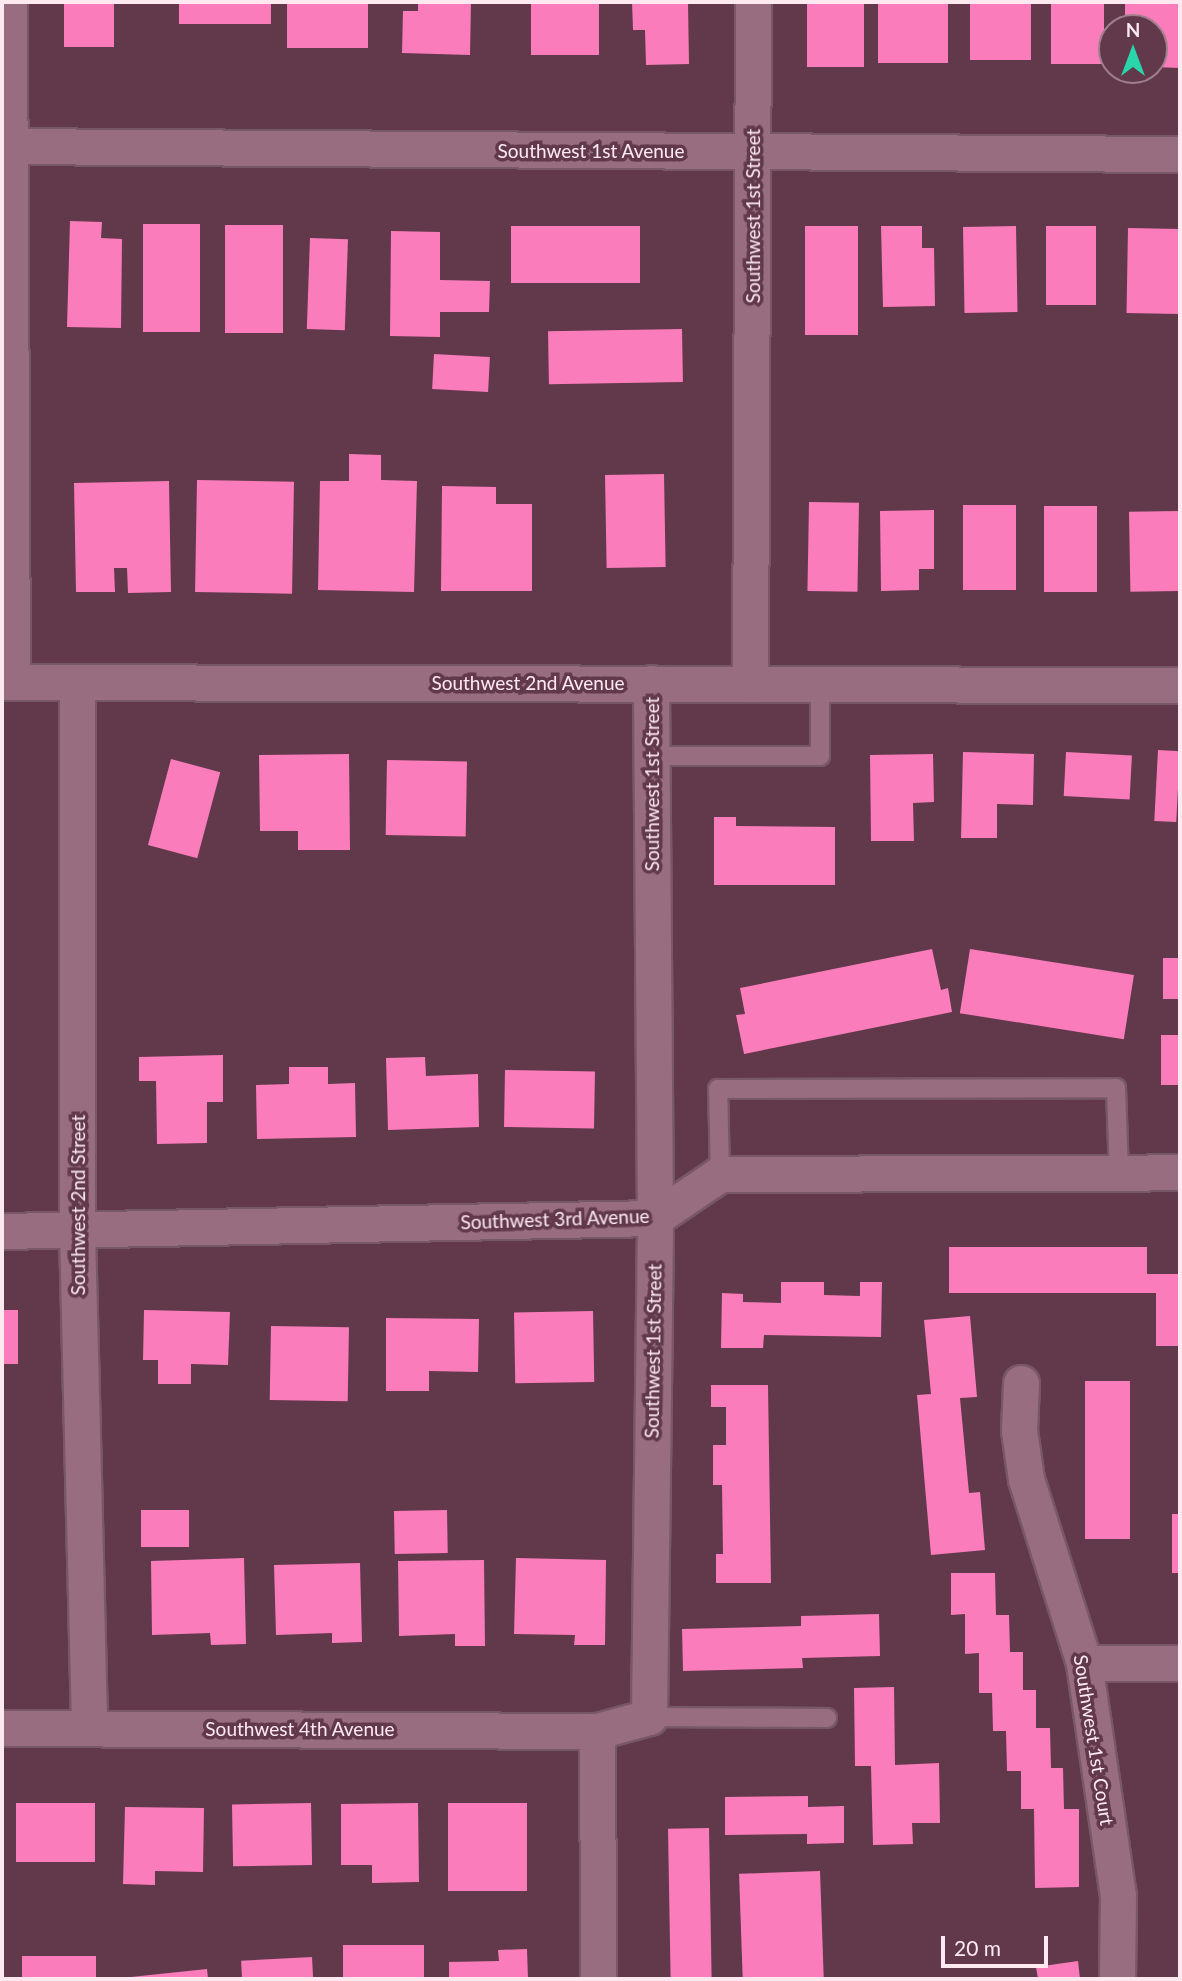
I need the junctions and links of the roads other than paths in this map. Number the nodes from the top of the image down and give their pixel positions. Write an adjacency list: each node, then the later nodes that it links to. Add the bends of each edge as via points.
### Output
1 (9, 2): 3 (street)
2 (753, 2): 4 (street, Southwest 1st Street)
3 (5, 146): 4 (street, Southwest 1st Avenue); 6 (street)
4 (754, 152): 5 (street, Southwest 1st Avenue); 9 (street, Southwest 1st Street)
5 (1180, 154)
6 (7, 682): 7 (street, Southwest 2nd Avenue)
7 (77, 682): 8 (street, Southwest 2nd Avenue); 18 (street, Southwest 2nd Street)
8 (651, 683): 9 (street, Southwest 2nd Avenue); 12 (street, Southwest 1st Street)
9 (750, 683): 10 (street, Southwest 2nd Avenue)
10 (820, 683): 11 (street, Southwest 2nd Avenue); 12 (lane, via 820,756)
11 (1180, 684)
12 (651, 756): 16 (street, Southwest 1st Street)
13 (1119, 1172): 14 (street); 15 (street); 15 (lane, via 1116,1088 718,1089)
14 (1180, 1172)
15 (720, 1174): 16 (street, Southwest 3rd Avenue)
16 (654, 1218): 18 (street, Southwest 3rd Avenue); 22 (street, Southwest 1st Street)
17 (2, 1231): 18 (street, Southwest 3rd Avenue)
18 (77, 1231): 25 (street, Southwest 2nd Street)
19 (1021, 1383): 20 (street, Southwest 1st Court, via 1019,1430 1026,1479)
20 (1084, 1663): 21 (street); 28 (street, Southwest 1st Court, via 1118,1896)
21 (1180, 1663)
22 (649, 1717): 23 (lane); 26 (street)
23 (827, 1718)
24 (2, 1728): 25 (street, Southwest 4th Avenue)
25 (89, 1728): 26 (street, Southwest 4th Avenue)
26 (597, 1731): 27 (street)
27 (598, 1979)
28 (1117, 1979)

